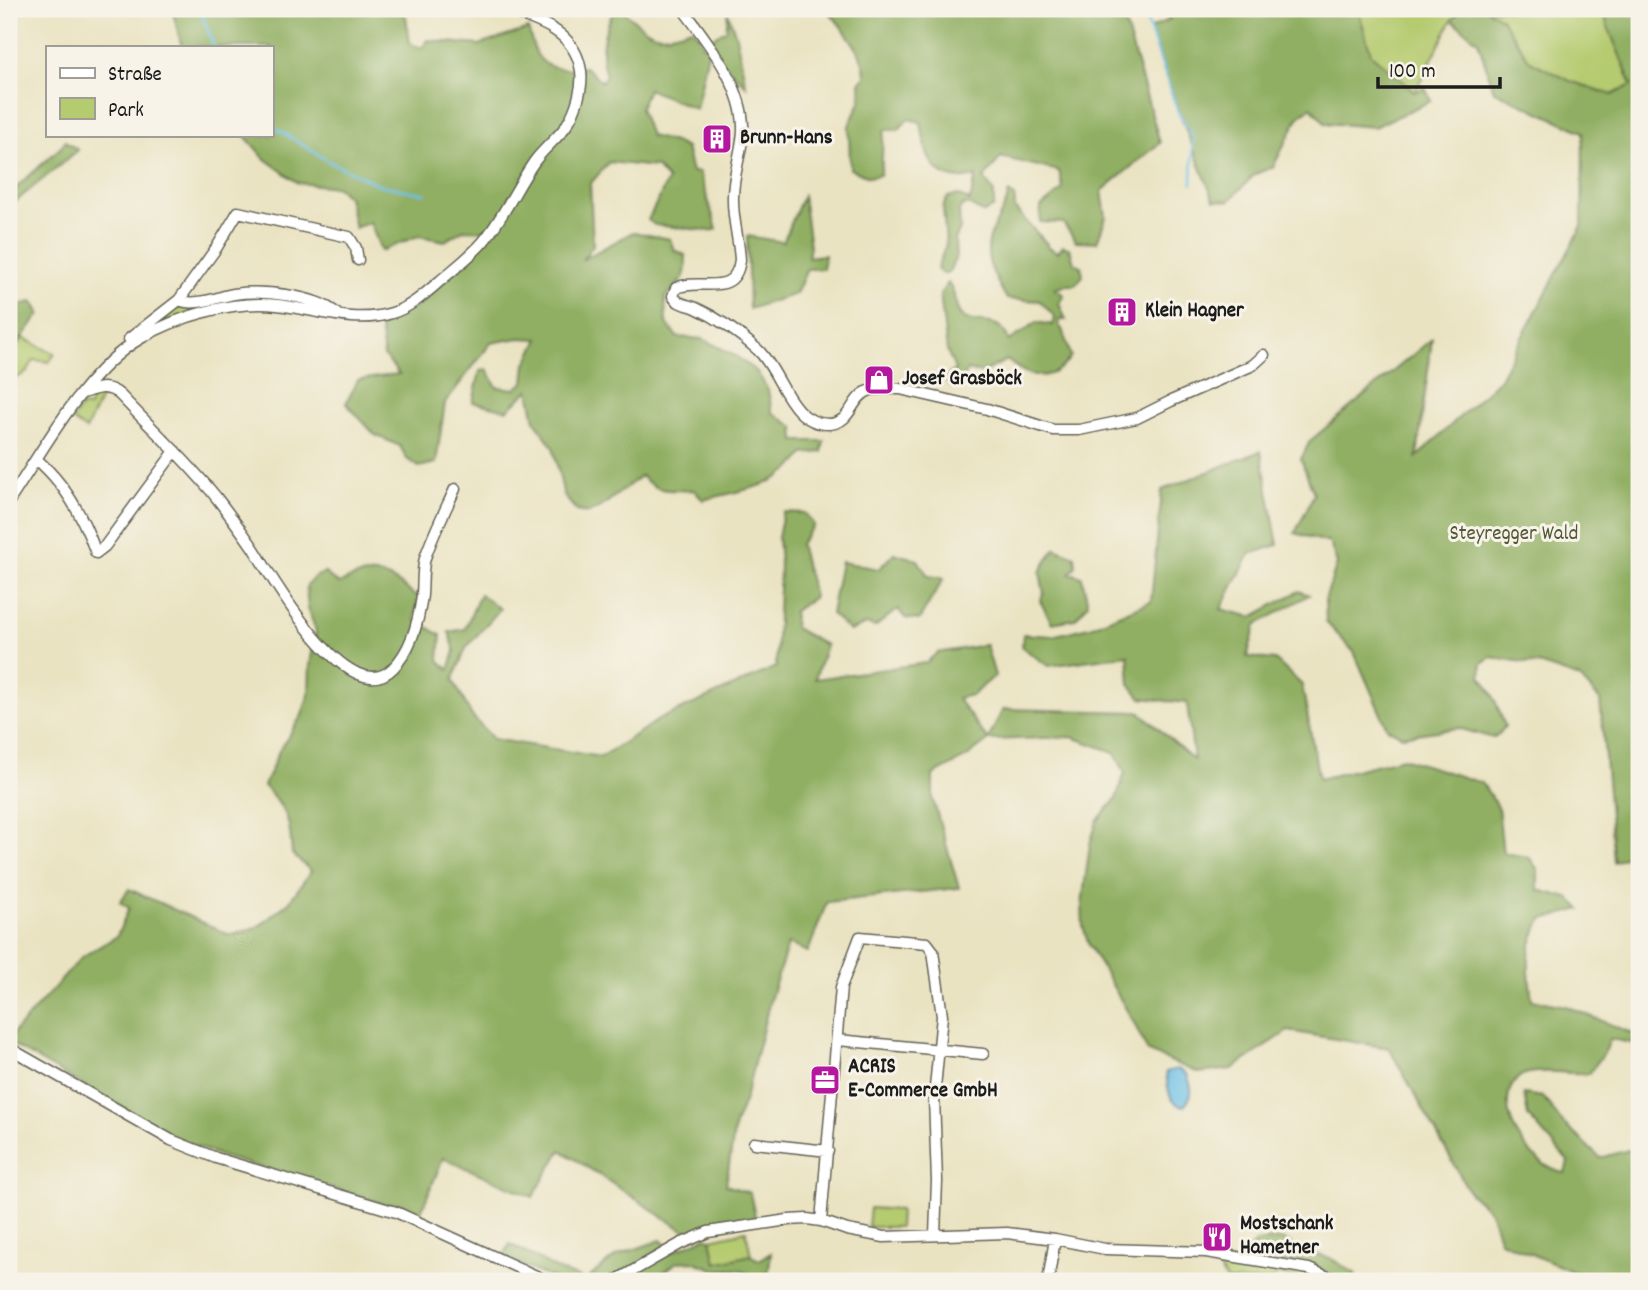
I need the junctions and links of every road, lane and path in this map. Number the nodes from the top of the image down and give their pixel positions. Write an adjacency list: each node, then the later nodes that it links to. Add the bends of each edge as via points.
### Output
1 (504, 9): 5 (street, via 555,29 578,58 581,84 567,126 536,159 483,242 422,296 385,315)
2 (683, 9): 7 (street, via 718,60 738,104 743,129 733,201 740,260 732,279 716,285 682,285 673,296 717,319 756,349 807,418 838,422 862,395 887,388 987,409 1053,430 1079,430 1145,415 1253,365)
3 (358, 260): 4 (street, via 353,241 341,234 238,212)
4 (179, 300): 5 (street, via 190,303 237,294 279,294 323,305); 6 (street)
5 (339, 316): 6 (street, via 277,305 237,307 172,324)
6 (124, 348): 8 (street)
7 (1264, 355)
8 (82, 393): 9 (street, via 113,389); 10 (street)
9 (175, 451): 10 (street, via 96,553 79,512); 11 (street, via 234,520 314,636 349,669 370,677 390,671 407,648 417,622 425,559)
10 (36, 459): 12 (street)
11 (455, 489)
12 (9, 501)
13 (838, 1040): 15 (street); 15 (street, via 841,984 860,937 917,942 927,943 933,951 942,1016); 18 (street)
14 (9, 1048): 22 (street, via 183,1146 396,1212)
15 (939, 1050): 16 (street); 20 (street, via 934,1098)
16 (983, 1054)
17 (754, 1143): 18 (street)
18 (828, 1151): 19 (street)
19 (821, 1221): 20 (street, via 884,1237); 23 (street, via 788,1220 708,1232)
20 (935, 1235): 21 (street, via 1007,1233)
21 (1055, 1238): 24 (street); 25 (street, via 1105,1249 1206,1252 1309,1269)
22 (547, 1281)
23 (615, 1281)
24 (1048, 1281)
25 (1338, 1281)

